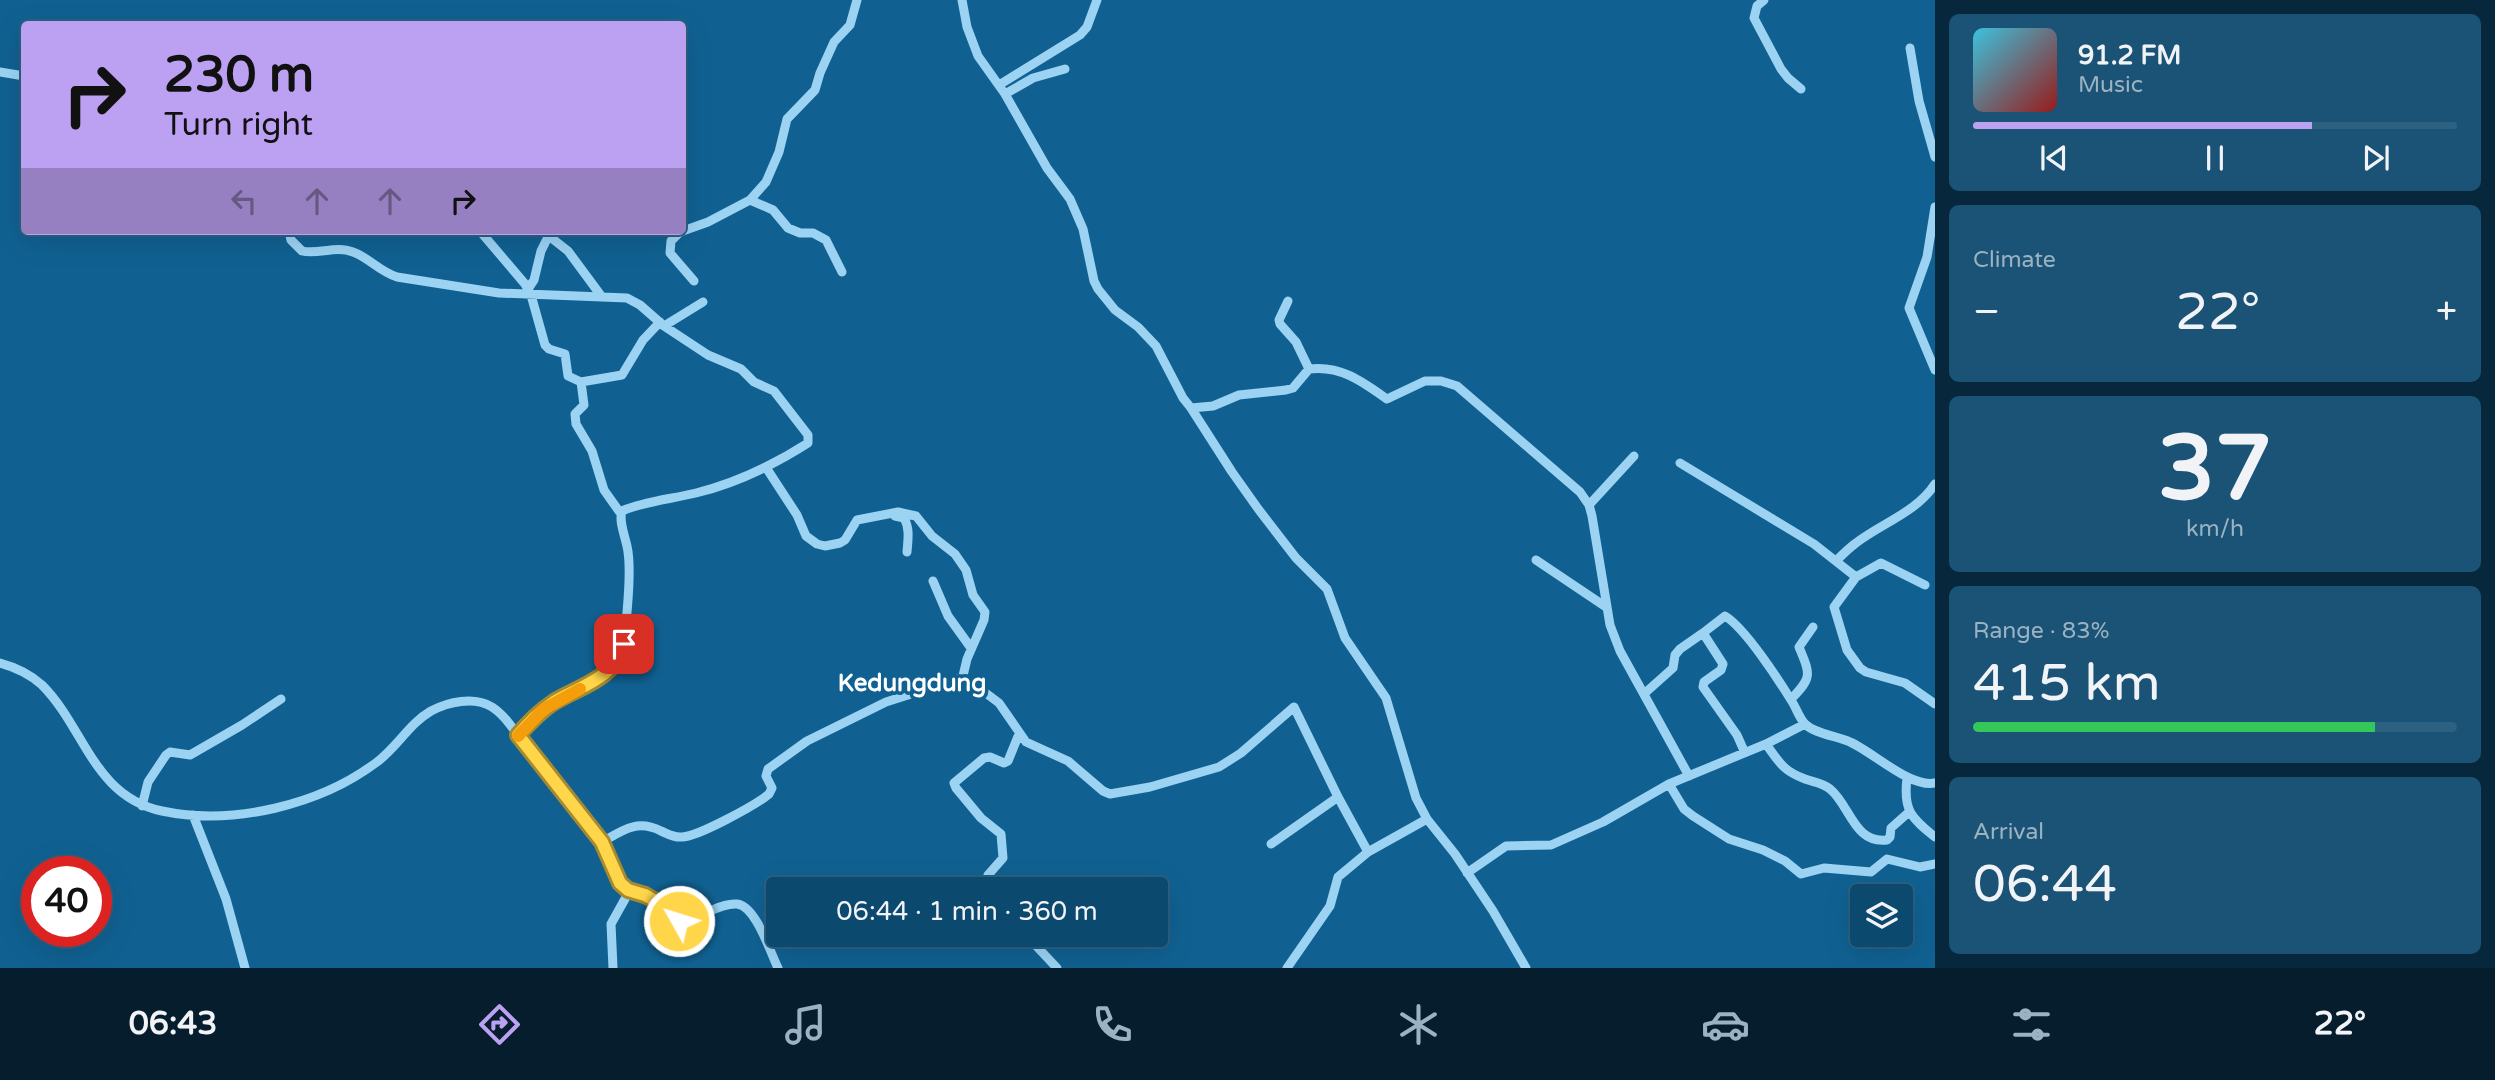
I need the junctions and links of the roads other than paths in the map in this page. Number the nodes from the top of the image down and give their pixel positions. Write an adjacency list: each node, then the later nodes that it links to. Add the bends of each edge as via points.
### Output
1 (857, 0): 13 (street, via 850,25 834,42 816,90 788,119 771,173)
2 (962, 0): 9 (street, via 978,56)
3 (1097, 0): 9 (street, via 1080,35)
4 (1764, 0): 10 (street, via 1756,6 1754,18 1781,69)
5 (1910, 48): 12 (street)
6 (1065, 69): 11 (street, via 1033,78)
7 (0, 72): 8 (street)
8 (21, 76)
9 (999, 85): 11 (street)
10 (1801, 89)
11 (1005, 94): 31 (street, via 1070,199 1083,229 1098,289 1156,346)
12 (1935, 157)
13 (750, 200): 15 (street); 21 (street, via 773,210 788,228 826,240)
14 (1935, 207): 29 (street, via 1927,257 1909,308)
15 (686, 231)
16 (290, 235): 23 (street, via 302,251 354,252 397,277 499,293)
17 (484, 235): 23 (street)
18 (549, 235): 23 (street)
19 (552, 235): 24 (street)
20 (676, 235): 22 (street, via 670,253)
21 (842, 272)
22 (694, 281)
23 (529, 292): 24 (street); 30 (street, via 545,345 565,354 568,376)
24 (602, 297): 27 (street, via 632,300)
25 (1288, 301): 28 (street, via 1280,324 1296,342)
26 (703, 302): 27 (street)
27 (662, 324): 30 (street, via 643,340 622,374); 34 (street, via 774,391 808,435 808,443)
28 (1309, 369): 31 (street, via 1293,388 1239,395 1213,406); 36 (street, via 1345,372 1387,400 1425,382 1457,386 1580,492)
29 (1935, 370)
30 (581, 382): 37 (street, via 584,405 575,414 576,424 592,451 607,496)
31 (1191, 408): 68 (street, via 1259,510 1296,558 1328,589 1345,638 1386,698 1416,799)
32 (1634, 456): 36 (street)
33 (1680, 463): 41 (street)
34 (767, 469): 37 (street); 38 (street, via 806,536 817,544 841,543 857,520)
35 (1935, 484): 41 (street, via 1919,501)
36 (1589, 505): 45 (street)
37 (621, 514): 57 (street, via 629,567 624,644 617,662 602,678 534,716)
38 (888, 514): 39 (street, via 906,522); 48 (street, via 916,516 966,569 972,595 985,612)
39 (907, 552)
40 (1536, 560): 45 (street)
41 (1836, 561): 42 (street)
42 (1856, 577): 44 (street, via 1881,563); 54 (street, via 1834,607 1853,660 1866,672 1905,683)
43 (933, 581): 48 (street, via 948,616)
44 (1925, 585)
45 (1606, 607): 51 (street, via 1620,651)
46 (1813, 627): 53 (street, via 1799,647 1808,677)
47 (1703, 634): 51 (street, via 1675,654 1673,668); 53 (street, via 1725,616 1729,618); 59 (street, via 1723,664 1703,687)
48 (971, 648): 50 (street)
49 (0, 663): 65 (street, via 42,685 107,780)
50 (962, 680): 56 (street, via 999,702); 70 (street, via 904,695 807,741 768,769 769,794 694,834 679,838 636,824)
51 (1645, 693): 60 (street)
52 (281, 699): 65 (street, via 190,755 166,755 148,782)
53 (1791, 699): 55 (street)
54 (1935, 704)
55 (1805, 724): 58 (street); 61 (street, via 1852,743)
56 (1019, 734): 64 (street, via 1026,742 1068,761 1103,791 1123,793 1219,767 1294,707); 75 (street, via 1006,763 984,758 954,783 1000,834 1003,858)
57 (518, 735): 67 (street, via 488,705 445,705 429,712 370,767 324,791 248,815); 70 (street)
58 (1766, 744): 59 (street); 66 (street, via 1785,770 1831,789 1869,837 1887,840 1893,825)
59 (1745, 752): 60 (street)
60 (1689, 776): 63 (street)
61 (1907, 778): 62 (street); 66 (street)
62 (1935, 783)
63 (1669, 784): 73 (street, via 1693,816 1729,839 1786,861 1801,874 1824,869 1871,872 1887,859 1920,867); 74 (street, via 1551,845 1506,846)
64 (1338, 797): 71 (street); 72 (street)
65 (142, 806): 67 (street)
66 (1909, 812): 69 (street)
67 (193, 815): 78 (street, via 226,899)
68 (1427, 819): 72 (street); 74 (street)
69 (1935, 837)
70 (602, 842): 76 (street, via 615,875)
71 (1271, 844)
72 (1368, 852): 82 (street, via 1338,877 1330,906)
73 (1935, 864)
74 (1467, 873): 83 (street)
75 (989, 877)
76 (630, 890): 79 (street, via 611,924); 80 (street, via 659,903 679,921 740,904 754,918)
77 (1037, 947): 81 (street)
78 (245, 968)
79 (613, 968)
80 (778, 968)
81 (1057, 968)
82 (1287, 968)
83 (1526, 968)

